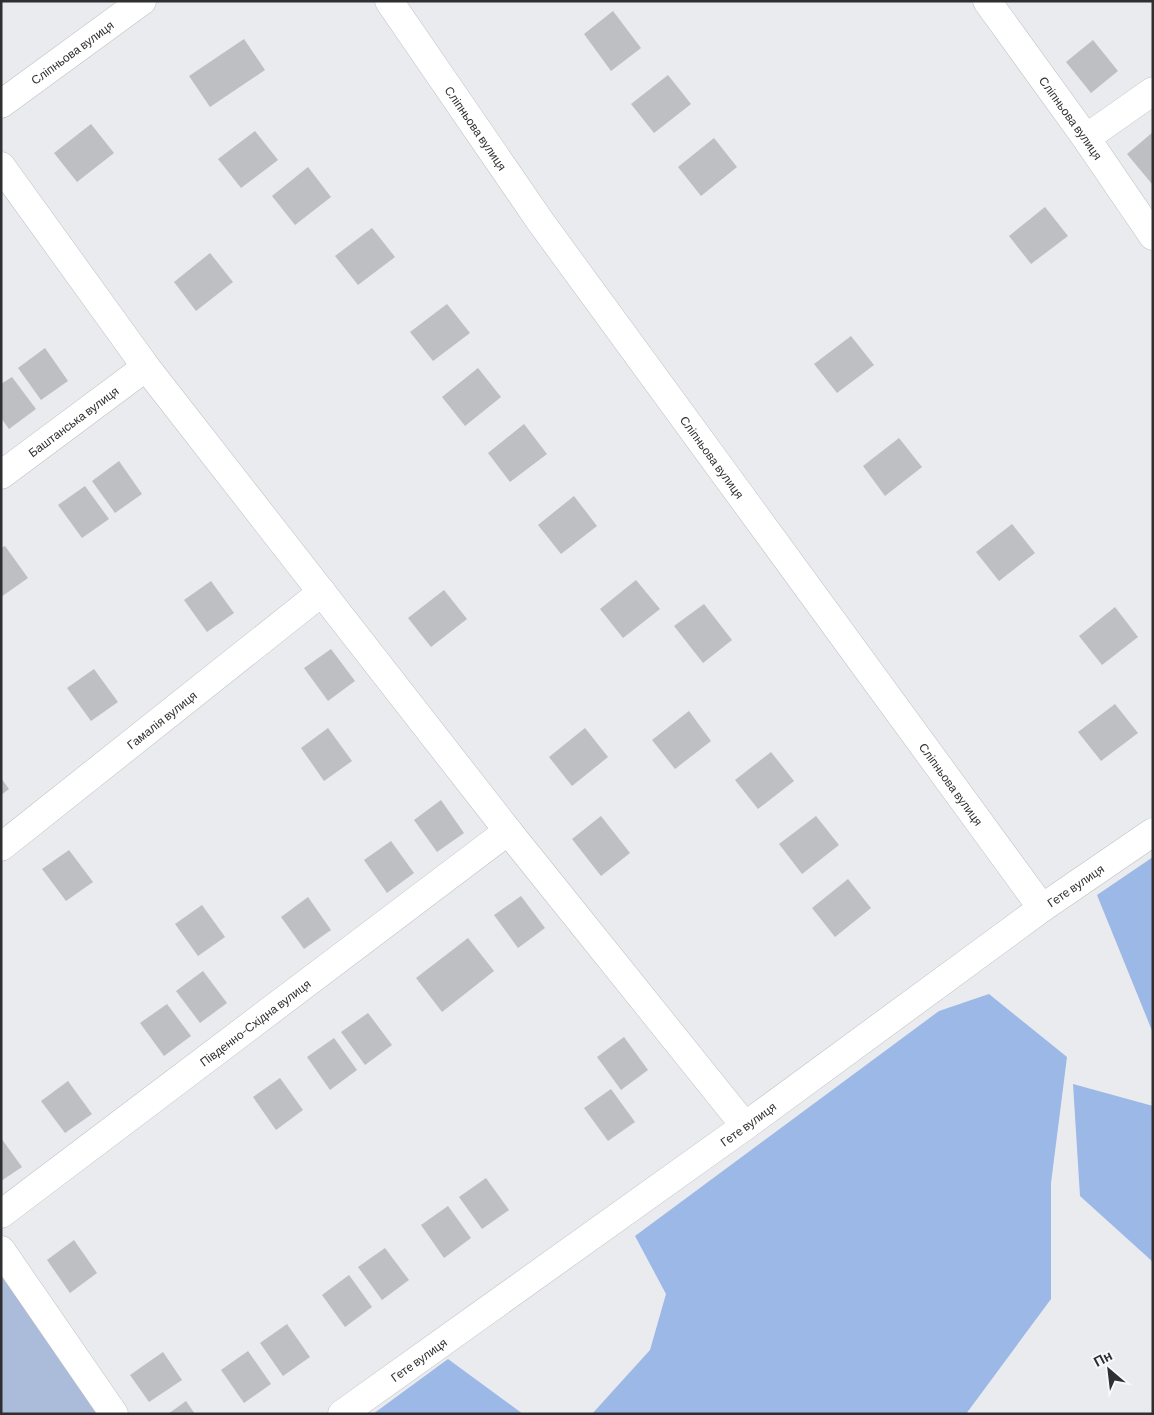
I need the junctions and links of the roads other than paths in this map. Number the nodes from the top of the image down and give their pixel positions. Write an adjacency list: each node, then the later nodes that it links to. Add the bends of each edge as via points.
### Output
1 (142, 1): 5 (street, Сліпньова вулиця)
2 (389, 1): 15 (street, Сліпньова вулиця, via 540,221)
3 (987, 1): 6 (street, Сліпньова вулиця)
4 (1153, 91): 6 (street)
5 (1, 104)
6 (1086, 138): 8 (street, Сліпньова вулиця)
7 (1, 166): 9 (street)
8 (1153, 236)
9 (146, 367): 10 (street, Баштанська вулиця); 11 (street)
10 (1, 475)
11 (322, 592): 12 (street); 14 (street, Гамалія вулиця)
12 (508, 831): 16 (street); 17 (street, Південно-Східна вулиця)
13 (1153, 832): 15 (street, Гете вулиця)
14 (1, 847)
15 (1042, 908): 16 (street, Гете вулиця)
16 (745, 1126): 20 (street, Гете вулиця)
17 (1, 1214)
18 (1, 1250): 19 (street)
19 (114, 1414)
20 (342, 1414)

